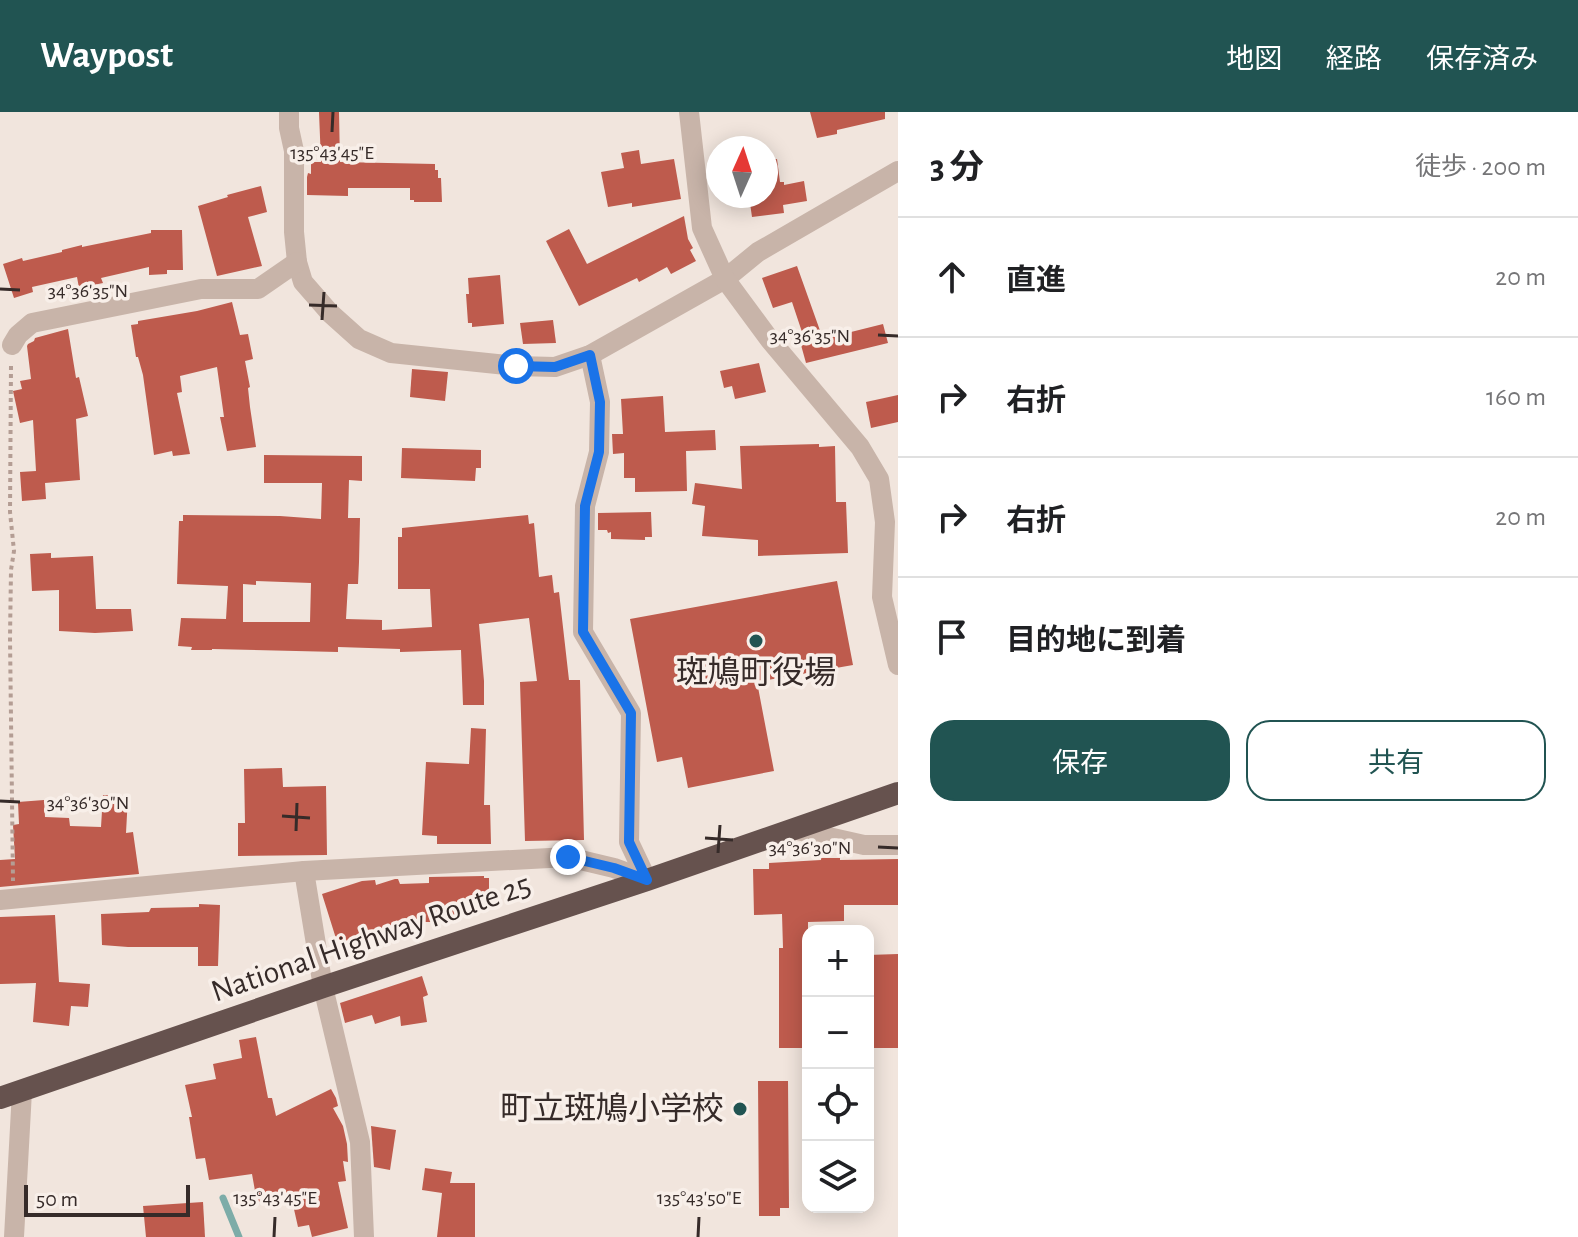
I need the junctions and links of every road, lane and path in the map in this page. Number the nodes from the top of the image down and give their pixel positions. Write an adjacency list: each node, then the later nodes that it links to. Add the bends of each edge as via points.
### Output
1 (289, 112): 4 (street)
2 (689, 112): 5 (street, via 702,228)
3 (898, 171): 5 (street, via 758,252)
4 (297, 262): 6 (street, via 258,289 201,289 32,323); 7 (street, via 303,282 330,313 359,339 391,353 555,367)
5 (725, 279): 7 (street); 8 (street, via 860,447 879,479 885,522 882,597)
6 (12, 345): 14 (path)
7 (590, 355): 13 (street, via 600,402 599,452 585,506 583,632 631,713 629,842)
8 (898, 665)
9 (898, 793): 10 (highway, National Highway Route 25)
10 (793, 829): 11 (street, via 864,845); 13 (highway, National Highway Route 25)
11 (898, 845)
12 (304, 871): 13 (street, via 568,857); 14 (street); 15 (street)
13 (647, 880): 15 (highway, National Highway Route 25)
14 (7, 900)
15 (323, 987): 16 (highway, National Highway Route 25); 18 (street, via 360,1142)
16 (11, 1095): 17 (street)
17 (14, 1237)
18 (364, 1237)

